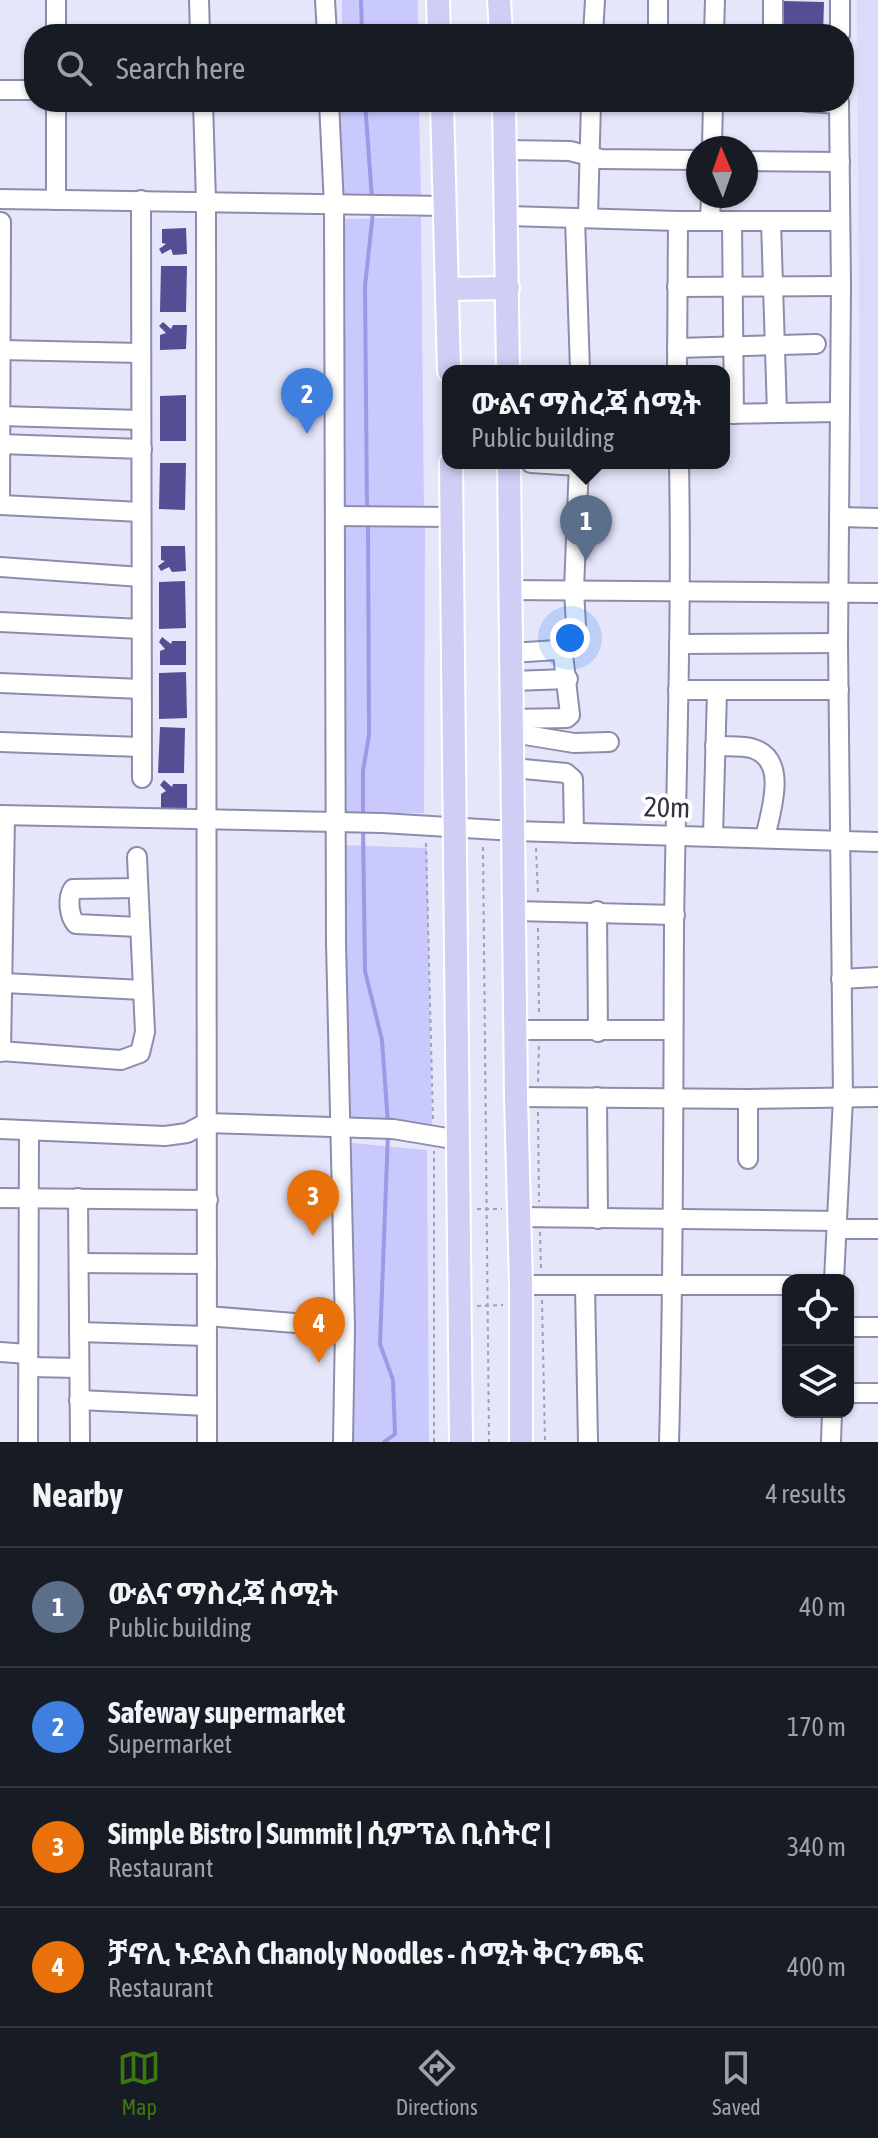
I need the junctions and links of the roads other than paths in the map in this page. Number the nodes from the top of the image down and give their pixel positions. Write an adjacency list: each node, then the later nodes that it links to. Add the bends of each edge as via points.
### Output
1 (56, 0): 11 (street)
2 (199, 0): 12 (street)
3 (325, 0): 13 (street)
4 (438, 0): 14 (main road)
5 (499, 0): 15 (main road)
6 (595, 0): 16 (street)
7 (658, 0): 17 (street)
8 (715, 0): 18 (street)
9 (773, 0): 19 (street)
10 (840, 0): 20 (street)
11 (56, 24)
12 (200, 24)
13 (326, 24)
14 (439, 24)
15 (500, 24)
16 (594, 24)
17 (658, 24)
18 (714, 24)
19 (773, 24)
20 (840, 24)
21 (0, 90): 22 (street)
22 (24, 90)
23 (56, 112): 38 (street)
24 (203, 112): 40 (street)
25 (329, 112): 41 (street)
26 (442, 112): 42 (main road)
27 (504, 112): 32 (main road)
28 (591, 112): 33 (street)
29 (713, 112): 31 (street)
30 (839, 112): 36 (street)
31 (712, 136)
32 (506, 150): 33 (street); 44 (main road)
33 (589, 156): 34 (street); 45 (street)
34 (686, 160)
35 (758, 161): 36 (street)
36 (840, 162): 50 (street)
37 (0, 199): 38 (street)
38 (56, 200): 39 (street)
39 (141, 200): 40 (street); 64 (street)
40 (206, 202): 41 (street); 115 (street)
41 (334, 206): 42 (street); 83 (street)
42 (445, 206): 58 (main road)
43 (711, 208): 47 (street)
44 (508, 216): 45 (street); 57 (main road)
45 (582, 218): 46 (street); 67 (street)
46 (678, 221): 47 (street); 56 (street)
47 (710, 221): 48 (street)
48 (732, 221): 49 (street); 53 (street)
49 (771, 221): 50 (street); 54 (street)
50 (840, 221): 55 (street)
51 (1, 222): 52 (street)
52 (0, 256): 63 (street)
53 (733, 286): 54 (street); 56 (street); 61 (street)
54 (773, 286): 55 (street); 60 (street)
55 (841, 286): 70 (street)
56 (677, 287): 62 (street)
57 (508, 288): 58 (main road); 66 (main road)
58 (447, 289): 65 (main road)
59 (816, 344): 60 (street)
60 (774, 346): 61 (street); 71 (street)
61 (733, 347): 62 (street); 69 (street)
62 (677, 348): 68 (street)
63 (1, 350): 64 (street); 73 (street)
64 (141, 353): 74 (street)
65 (449, 365)
66 (508, 365)
67 (580, 365)
68 (677, 365)
69 (730, 397)
70 (840, 412): 71 (street); 85 (street)
71 (777, 413): 72 (street)
72 (730, 414)
73 (1, 416): 74 (street); 75 (street)
74 (141, 420): 76 (street)
75 (0, 444): 76 (street); 81 (street)
76 (142, 449): 82 (street)
77 (451, 469): 84 (main road)
78 (509, 469): 89 (main road)
79 (579, 469): 90 (street)
80 (679, 469): 91 (street)
81 (0, 505): 82 (street)
82 (141, 512): 88 (street)
83 (335, 516): 84 (street); 116 (street)
84 (453, 517): 117 (main road)
85 (839, 517): 86 (street); 92 (street)
86 (878, 518)
87 (0, 567): 88 (street)
88 (141, 577): 96 (street)
89 (509, 590): 90 (street); 99 (main road)
90 (574, 590): 91 (street); 95 (street)
91 (681, 592): 92 (street); 98 (street)
92 (838, 593): 93 (street); 97 (street)
93 (878, 593)
94 (0, 622): 96 (street)
95 (576, 626)
96 (141, 629): 103 (street)
97 (838, 643): 98 (street); 105 (street)
98 (679, 644): 104 (street)
99 (511, 653): 100 (street, via 557,650 563,654); 101 (main road)
100 (568, 679): 101 (street); 107 (street, via 567,718)
101 (512, 681): 107 (main road)
102 (0, 683): 103 (street)
103 (141, 689): 111 (street)
104 (678, 690): 106 (street); 120 (street)
105 (839, 690): 106 (street); 123 (street)
106 (717, 691): 110 (street)
107 (513, 726): 109 (street, via 574,743); 112 (main road)
108 (0, 742): 111 (street)
109 (609, 742)
110 (715, 746): 121 (street); 122 (street, via 753,749 773,768)
111 (140, 747): 113 (street)
112 (513, 768): 118 (main road); 119 (street, via 566,773 573,779)
113 (142, 778)
114 (2, 816): 115 (street, 20m); 126 (street)
115 (206, 821): 116 (street, 20m); 146 (street)
116 (344, 823): 117 (street, 20m); 147 (street)
117 (454, 828): 118 (street, 20m); 150 (main road)
118 (525, 831): 119 (street, 20m); 128 (main road)
119 (574, 833): 120 (street, 20m)
120 (675, 835): 121 (street, 20m); 130 (street)
121 (713, 836): 122 (street, 20m)
122 (765, 838): 123 (street, 20m)
123 (841, 841): 124 (street, 20m); 133 (street)
124 (878, 842)
125 (137, 857): 127 (street)
126 (2, 878): 134 (street)
127 (138, 888): 131 (street); 131 (street, via 73,889 70,918 76,924)
128 (514, 911): 129 (street); 136 (main road)
129 (597, 911): 130 (street); 138 (street)
130 (675, 915): 137 (street)
131 (139, 927): 135 (street)
132 (878, 977): 133 (street)
133 (841, 979): 143 (street)
134 (4, 983): 135 (street); 139 (street)
135 (143, 990): 139 (street, via 140,1053 121,1060)
136 (515, 1030): 138 (street); 140 (main road)
137 (673, 1030): 138 (street); 144 (street)
138 (598, 1032)
139 (1, 1052)
140 (527, 1097): 141 (street); 156 (main road)
141 (597, 1097): 144 (street); 157 (street)
142 (878, 1097): 143 (street)
143 (843, 1098): 145 (street); 159 (street)
144 (673, 1099): 145 (street); 158 (street)
145 (748, 1099): 151 (street)
146 (206, 1123): 147 (street); 149 (street, via 165,1136); 155 (street)
147 (341, 1128): 150 (street); 169 (street)
148 (0, 1129): 149 (street)
149 (29, 1131): 154 (street)
150 (459, 1140): 186 (main road)
151 (748, 1159)
152 (0, 1198): 154 (street)
153 (78, 1198): 154 (street); 155 (street); 161 (street)
154 (30, 1200): 175 (street)
155 (208, 1200): 162 (street)
156 (526, 1215): 157 (street); 167 (main road)
157 (598, 1219): 158 (street)
158 (674, 1219): 159 (street); 166 (street)
159 (837, 1225): 160 (street); 163 (street)
160 (878, 1229)
161 (79, 1263): 162 (street); 172 (street)
162 (207, 1264): 168 (street)
163 (834, 1274)
164 (782, 1285): 166 (street)
165 (585, 1286): 166 (street); 167 (street); 188 (street)
166 (674, 1286): 189 (street)
167 (528, 1292): 187 (main road)
168 (207, 1316): 169 (street); 173 (street)
169 (345, 1327): 185 (street)
170 (854, 1327): 171 (street)
171 (878, 1327)
172 (79, 1332): 173 (street); 176 (street)
173 (207, 1336): 180 (street)
174 (0, 1352): 175 (street)
175 (28, 1360): 176 (street); 182 (street)
176 (79, 1368): 179 (street)
177 (854, 1393): 178 (street)
178 (878, 1393)
179 (79, 1400): 180 (street); 183 (street)
180 (207, 1406): 184 (street)
181 (832, 1418): 190 (street)
182 (28, 1442)
183 (80, 1442)
184 (207, 1442)
185 (343, 1442)
186 (461, 1442)
187 (521, 1442)
188 (588, 1442)
189 (669, 1442)
190 (831, 1442)

